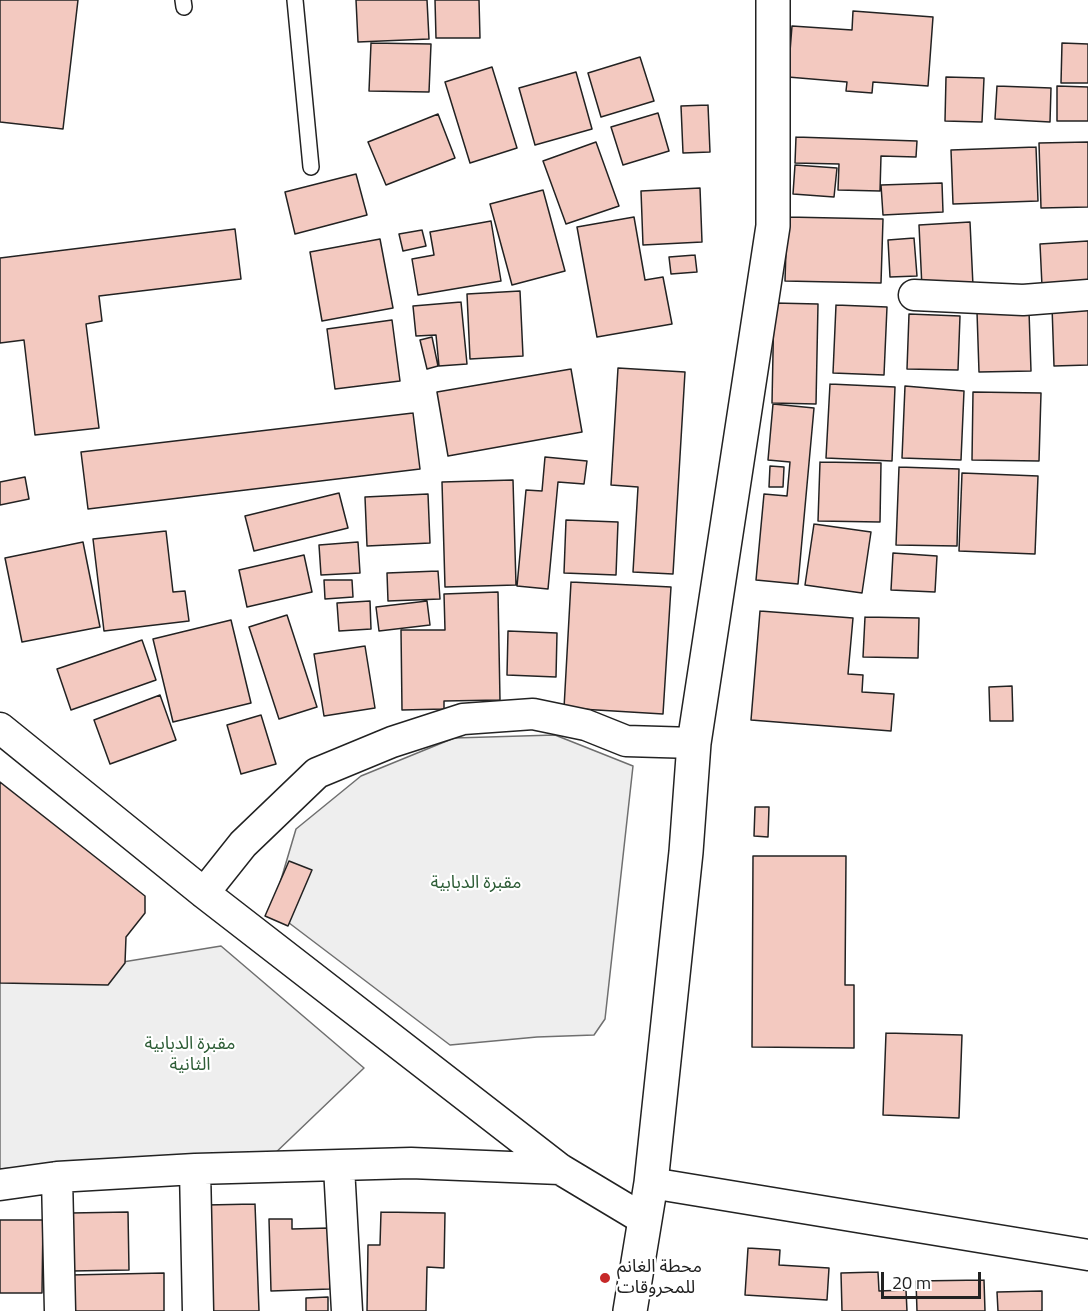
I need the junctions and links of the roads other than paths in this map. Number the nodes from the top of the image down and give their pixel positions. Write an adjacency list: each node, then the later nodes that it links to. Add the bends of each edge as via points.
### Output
1 (295, 0): 3 (lane)
2 (773, 0): 7 (street, via 773,226)
3 (311, 167)
4 (914, 295): 5 (street, via 1023,300)
5 (1088, 295)
6 (0, 728): 8 (street)
7 (694, 743): 8 (street, via 626,741 586,725 533,714 463,719 392,741 317,773 243,844); 13 (street)
8 (204, 893): 11 (street)
9 (339, 1167): 10 (street); 11 (street, via 411,1163); 19 (street)
10 (195, 1169): 12 (street); 18 (street)
11 (560, 1169): 15 (street)
12 (57, 1177): 14 (street); 17 (street)
13 (651, 1183): 15 (street); 16 (street)
14 (0, 1185)
15 (645, 1220): 20 (street)
16 (1088, 1255)
17 (60, 1311)
18 (198, 1311)
19 (347, 1311)
20 (630, 1311)

